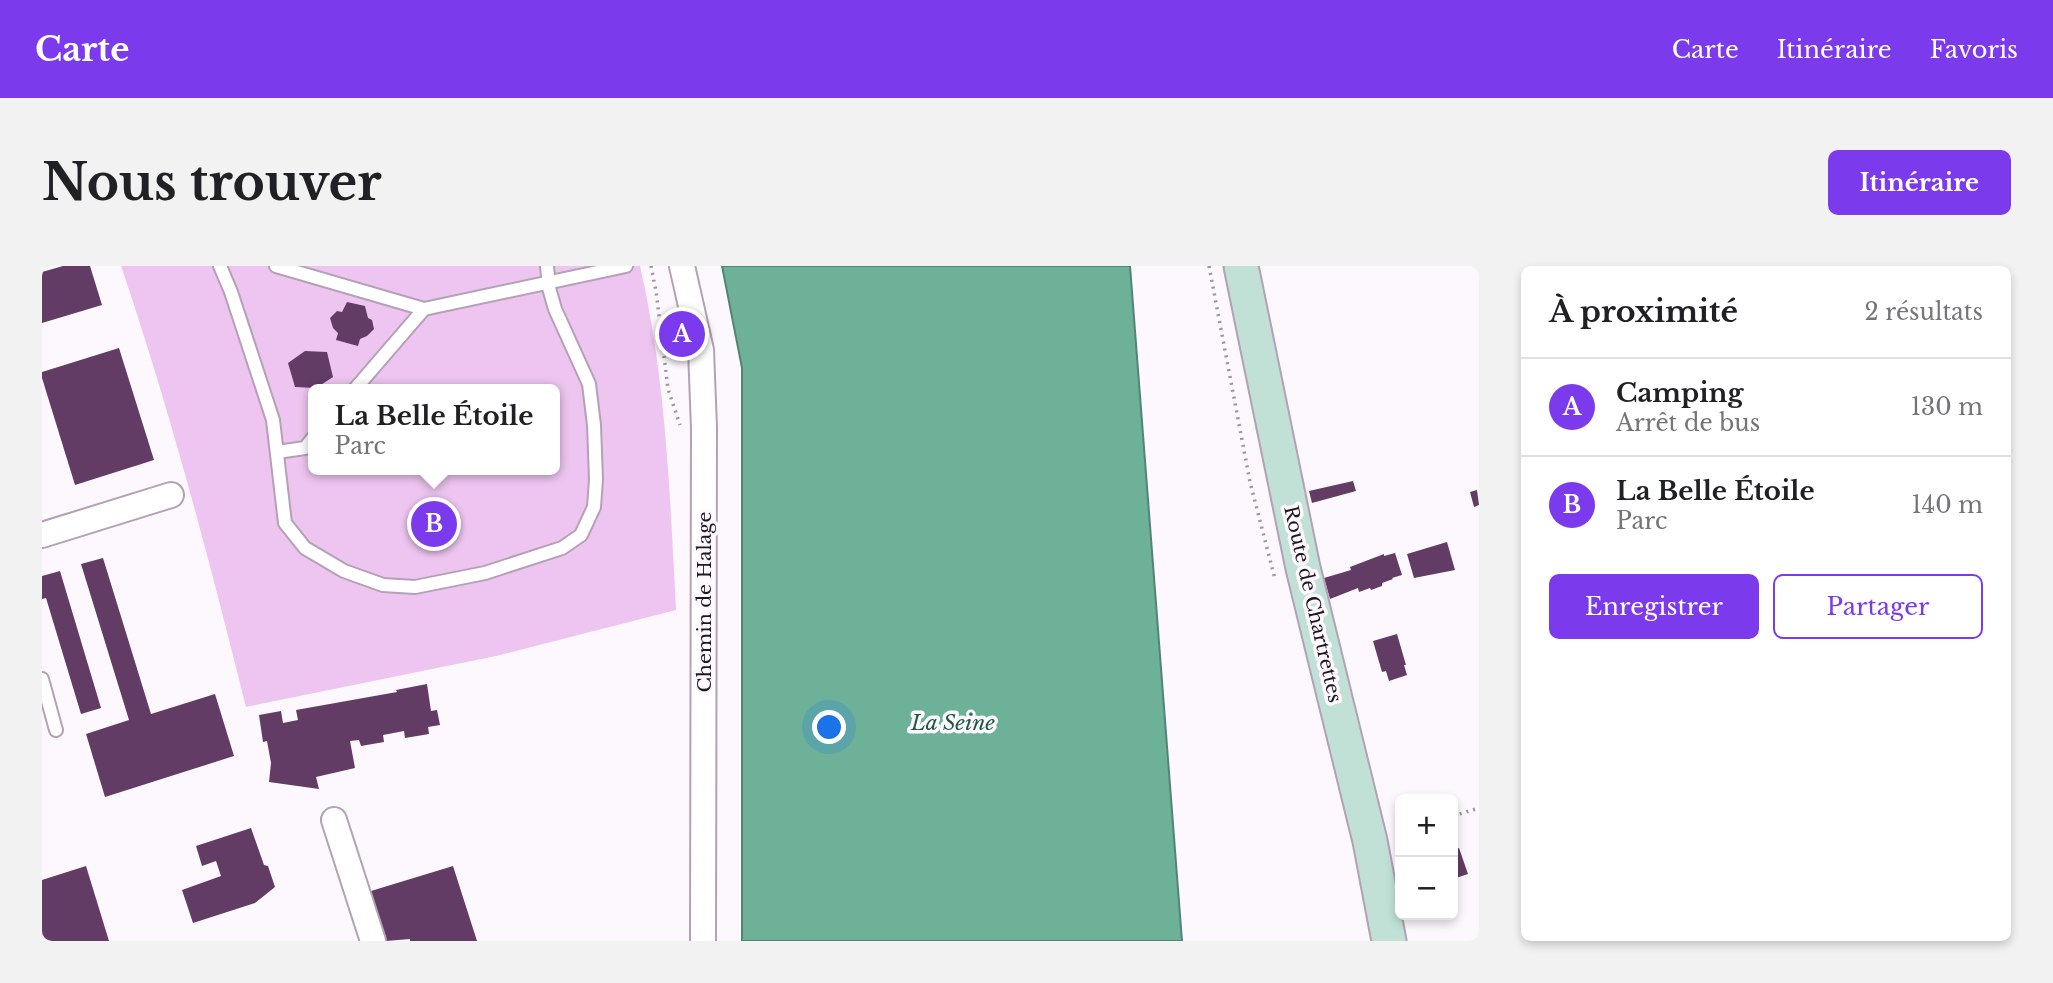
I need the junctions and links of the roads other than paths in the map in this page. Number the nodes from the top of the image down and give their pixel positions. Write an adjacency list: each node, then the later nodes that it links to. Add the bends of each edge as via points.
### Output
1 (220, 266): 11 (lane, via 273,420)
2 (276, 266): 8 (lane)
3 (547, 266): 7 (lane)
4 (626, 266): 7 (lane)
5 (682, 266): 18 (street, Chemin de Halage, via 701,350 704,428)
6 (1241, 266): 19 (main road, Route de Chartrettes, via 1303,568 1370,841)
7 (548, 281): 8 (lane); 11 (lane, via 555,309 589,384 594,425 594,507 581,535 562,548 485,573 415,587 383,585 344,571 305,548 285,523)
8 (424, 309): 9 (lane)
9 (359, 384)
10 (308, 444): 11 (lane)
11 (276, 452)
12 (171, 495): 13 (street)
13 (42, 535)
14 (42, 679): 15 (lane)
15 (56, 730)
16 (334, 820): 17 (street)
17 (373, 941)
18 (703, 941)
19 (1389, 941)

